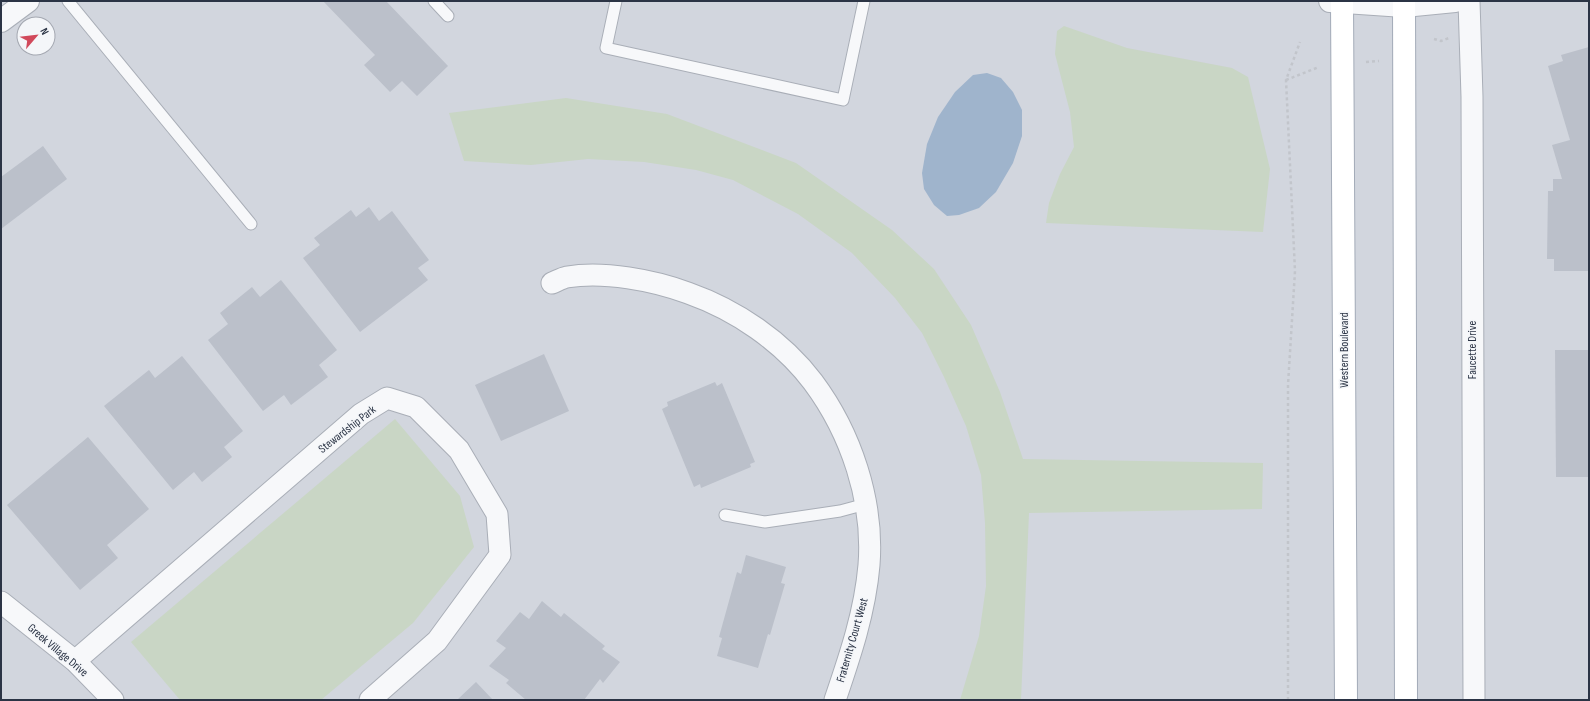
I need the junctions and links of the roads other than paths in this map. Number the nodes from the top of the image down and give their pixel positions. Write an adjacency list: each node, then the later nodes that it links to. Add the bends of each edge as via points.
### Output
1 (28, 1): 11 (street)
2 (68, 1): 12 (lane)
3 (434, 1): 10 (lane)
4 (616, 1): 5 (lane, via 606,48 844,100)
5 (864, 1)
6 (1338, 1): 9 (street); 21 (main road, Western Boulevard)
7 (1455, 1): 9 (street)
8 (1470, 1): 23 (street, Faucette Drive)
9 (1404, 4): 22 (main road)
10 (448, 16)
11 (1, 21)
12 (251, 224)
13 (552, 284): 14 (street, Fraternity Court West, via 566,278 590,276 650,281 705,299 732,312 760,331 787,354 812,381 832,411 851,451)
14 (866, 504): 15 (lane, via 840,511 766,522); 20 (street, Fraternity Court West, via 869,557 865,597)
15 (725, 515)
16 (1, 602): 17 (street, Greek Village Drive)
17 (75, 661): 18 (street, Greek Village Drive); 19 (street, Stewardship Park, via 362,414 387,398 416,407 459,450 497,514 500,555 437,641)
18 (113, 700)
19 (370, 700)
20 (835, 700)
21 (1346, 700)
22 (1406, 700)
23 (1474, 700)

